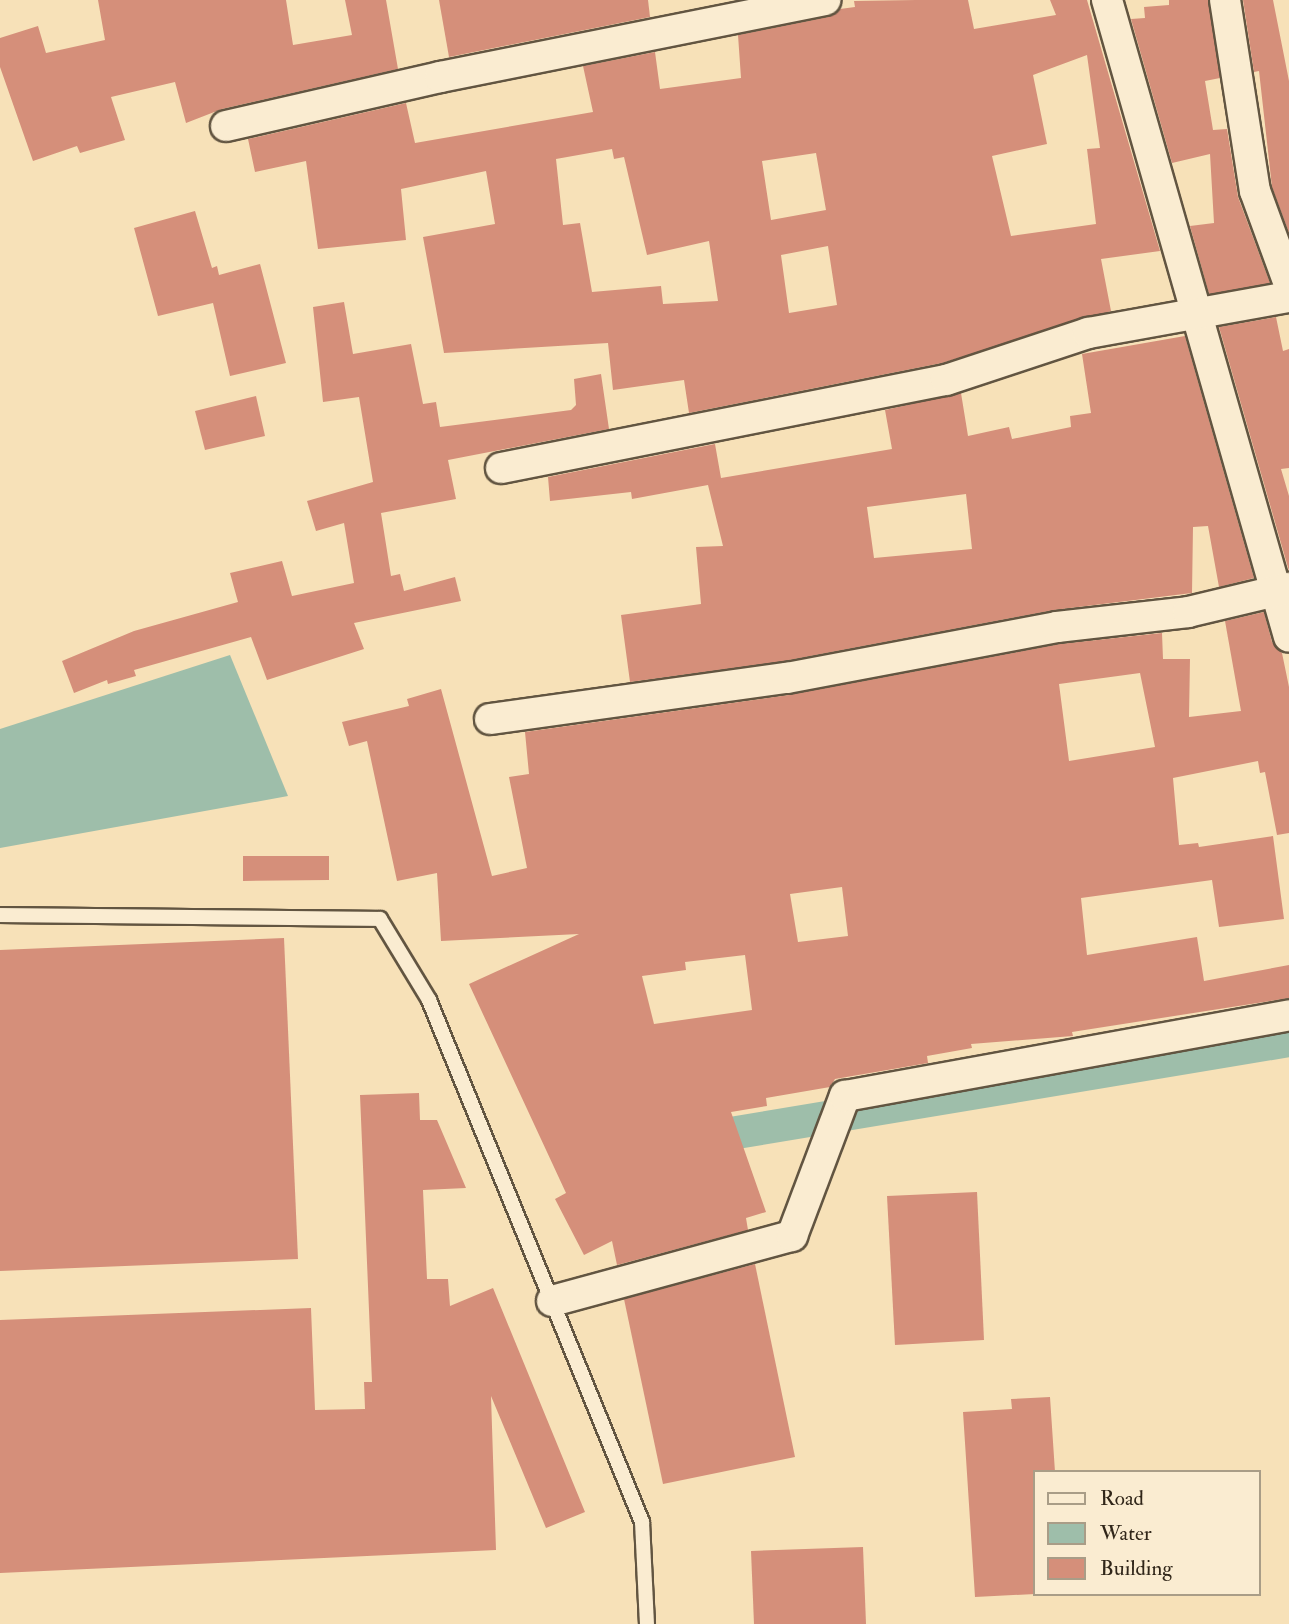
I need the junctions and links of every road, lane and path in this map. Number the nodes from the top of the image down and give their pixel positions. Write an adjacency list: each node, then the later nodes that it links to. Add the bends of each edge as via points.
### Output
1 (825, 0): 4 (street, via 440,77)
2 (1107, 0): 7 (street)
3 (1225, 0): 5 (street, via 1255,191)
4 (226, 126)
5 (1289, 284)
6 (1289, 297): 7 (street)
7 (1194, 311): 8 (street, via 1088,333 946,380); 9 (street)
8 (501, 468)
9 (1282, 589): 10 (street); 11 (street, via 1188,612 1057,627 787,678)
10 (1289, 637)
11 (490, 719)
12 (0, 915): 14 (lane, via 380,919 429,1000)
13 (1289, 1015): 14 (street, via 845,1096 792,1236)
14 (552, 1301): 15 (lane, via 642,1522)
15 (647, 1624)

